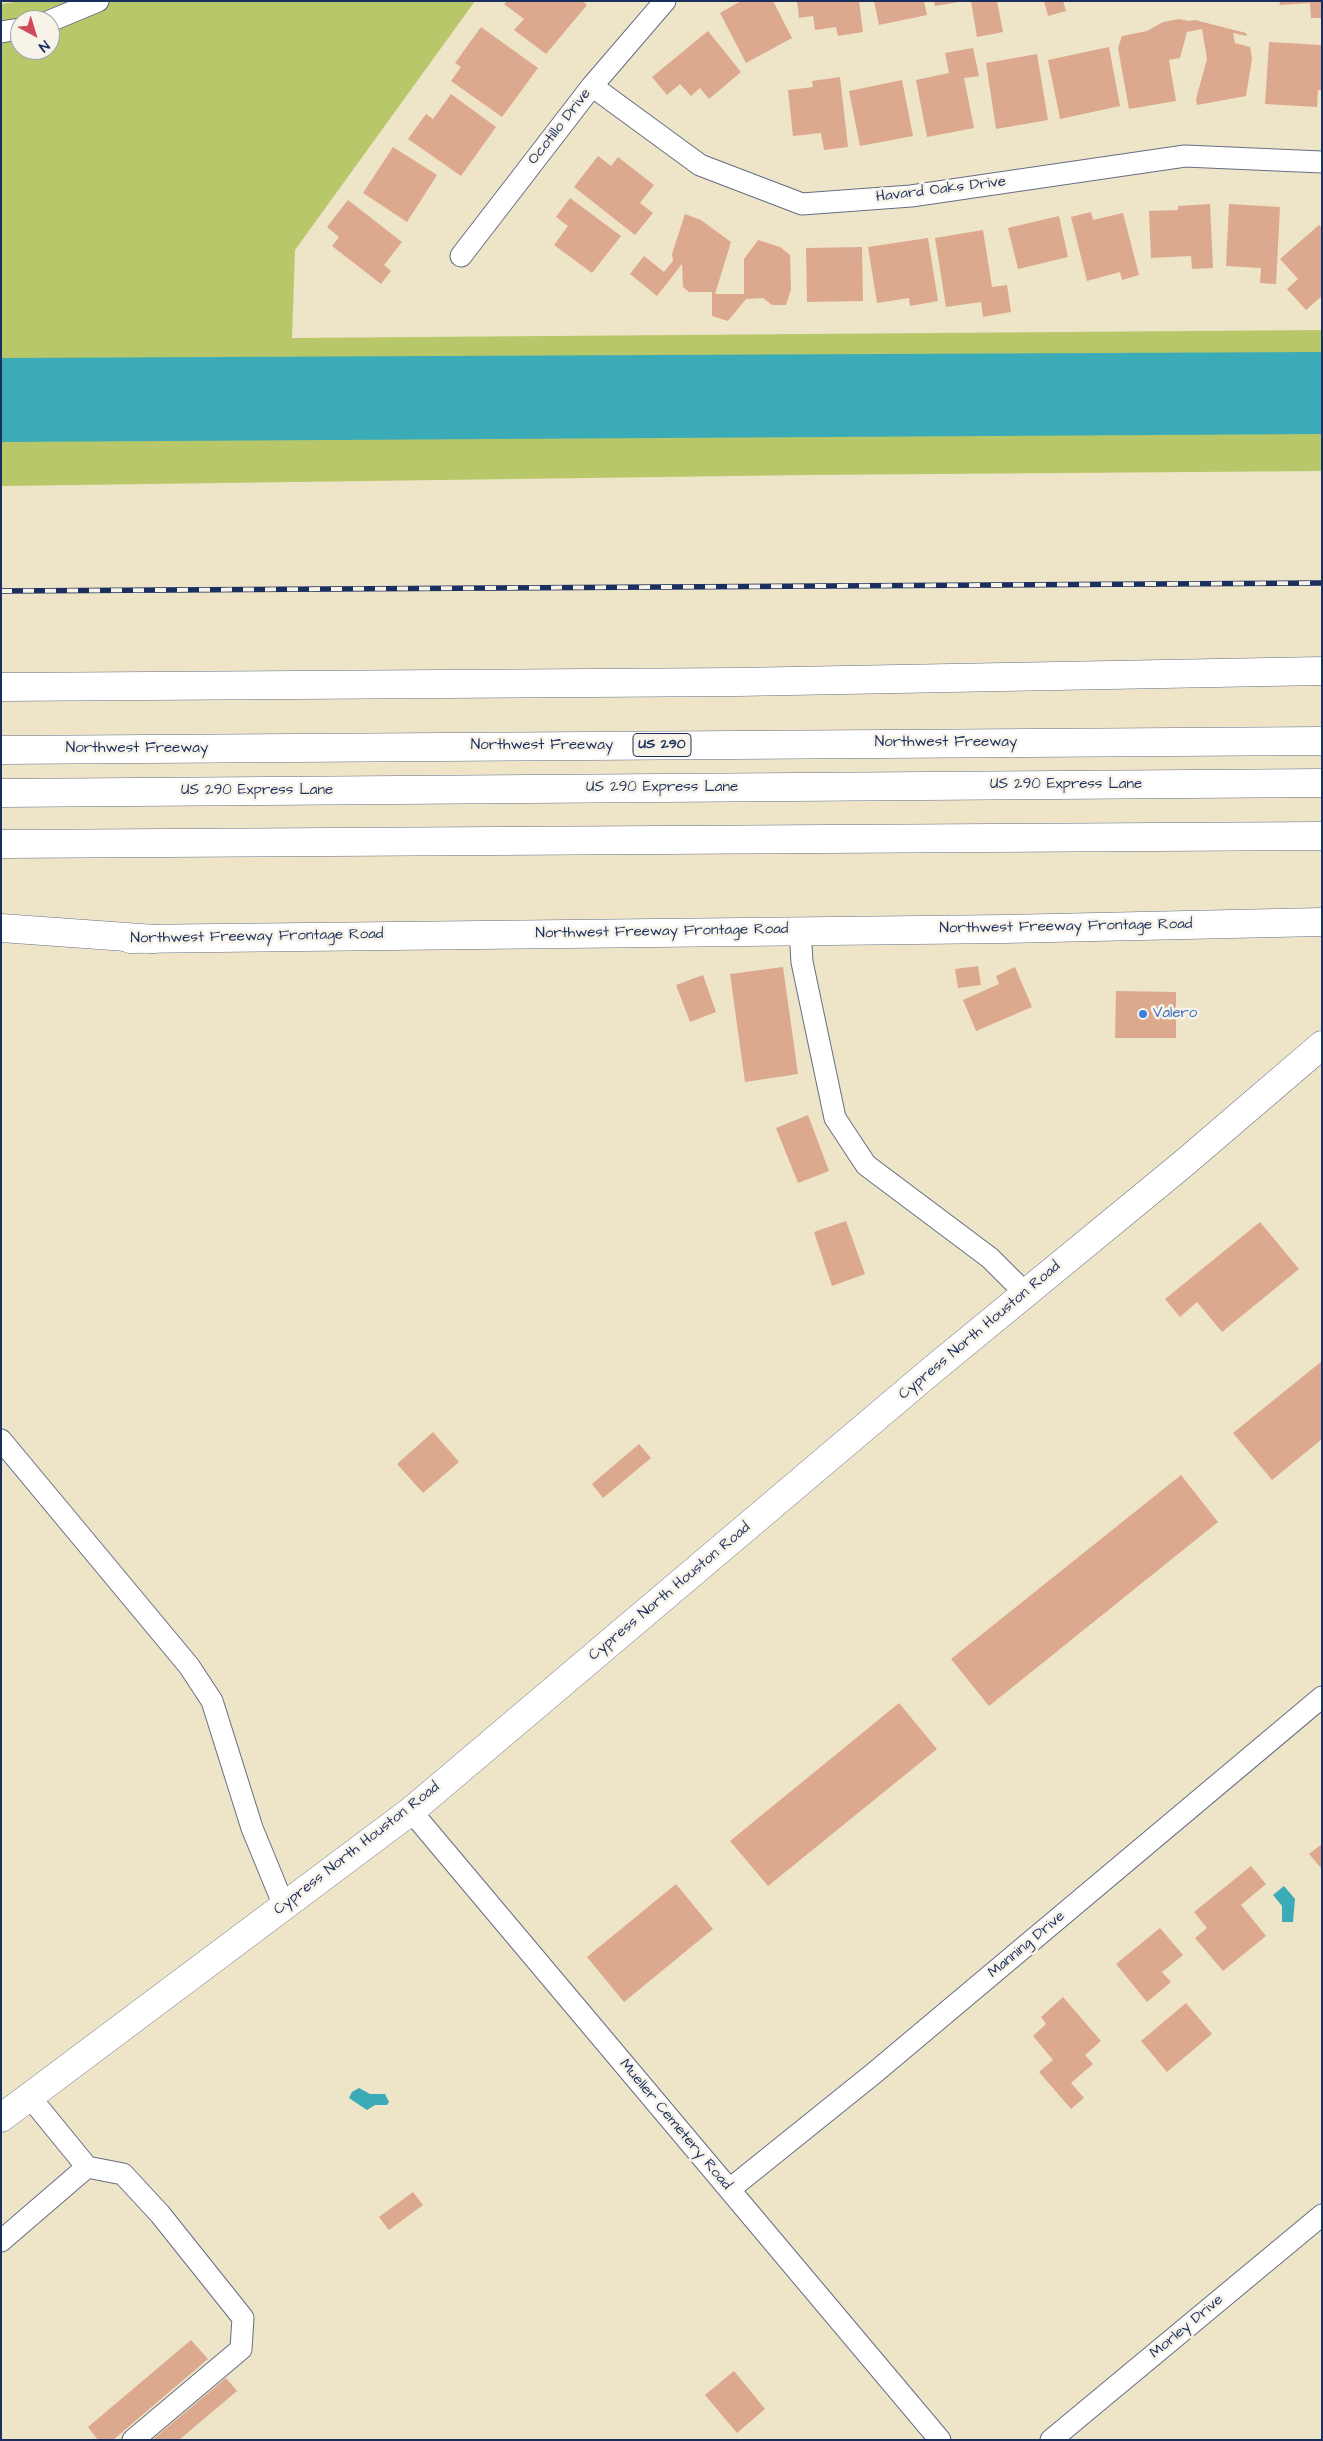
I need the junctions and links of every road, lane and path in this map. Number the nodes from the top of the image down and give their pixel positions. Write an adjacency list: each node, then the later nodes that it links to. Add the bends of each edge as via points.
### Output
1 (98, 1): 3 (street)
2 (665, 1): 4 (street, Ocotillo Drive)
3 (60, 17)
4 (592, 86): 5 (street, Havard Oaks Drive, via 700,165 802,204 911,196 1185,156); 6 (street, Ocotillo Drive)
5 (1322, 162)
6 (460, 256)
7 (1322, 671): 8 (main road, via 738,682)
8 (1, 686)
9 (1322, 741): 10 (main road, Northwest Freeway / US 290)
10 (1, 750)
11 (1322, 783): 12 (main road, US 290 Express Lane)
12 (1, 793)
13 (1322, 836): 14 (main road)
14 (1, 844)
15 (1322, 922): 17 (main road, Northwest Freeway Frontage Road)
16 (1, 928): 19 (main road)
17 (800, 930): 19 (main road, Northwest Freeway Frontage Road); 21 (street, via 802,962 835,1118 866,1165 990,1258)
18 (1, 939): 19 (main road, Northwest Freeway Frontage Road)
19 (154, 939)
20 (1322, 1045): 21 (main road, Cypress North Houston Road)
21 (1025, 1293): 24 (main road, Cypress North Houston Road)
22 (1, 1440): 25 (street, via 189,1666 212,1701 252,1828)
23 (1322, 1697): 29 (street, Manning Drive, via 933,2024)
24 (411, 1810): 25 (main road, Cypress North Houston Road); 29 (street, Mueller Cemetery Road)
25 (284, 1906): 26 (main road, Cypress North Houston Road)
26 (29, 2096): 27 (main road, Cypress North Houston Road); 28 (street)
27 (1, 2118)
28 (87, 2167): 31 (street); 32 (street, via 124,2174 243,2318 241,2348)
29 (730, 2189): 33 (street, Mueller Cemetery Road)
30 (1322, 2215): 34 (street, Morley Drive)
31 (1, 2242)
32 (133, 2440)
33 (940, 2440)
34 (1052, 2440)

